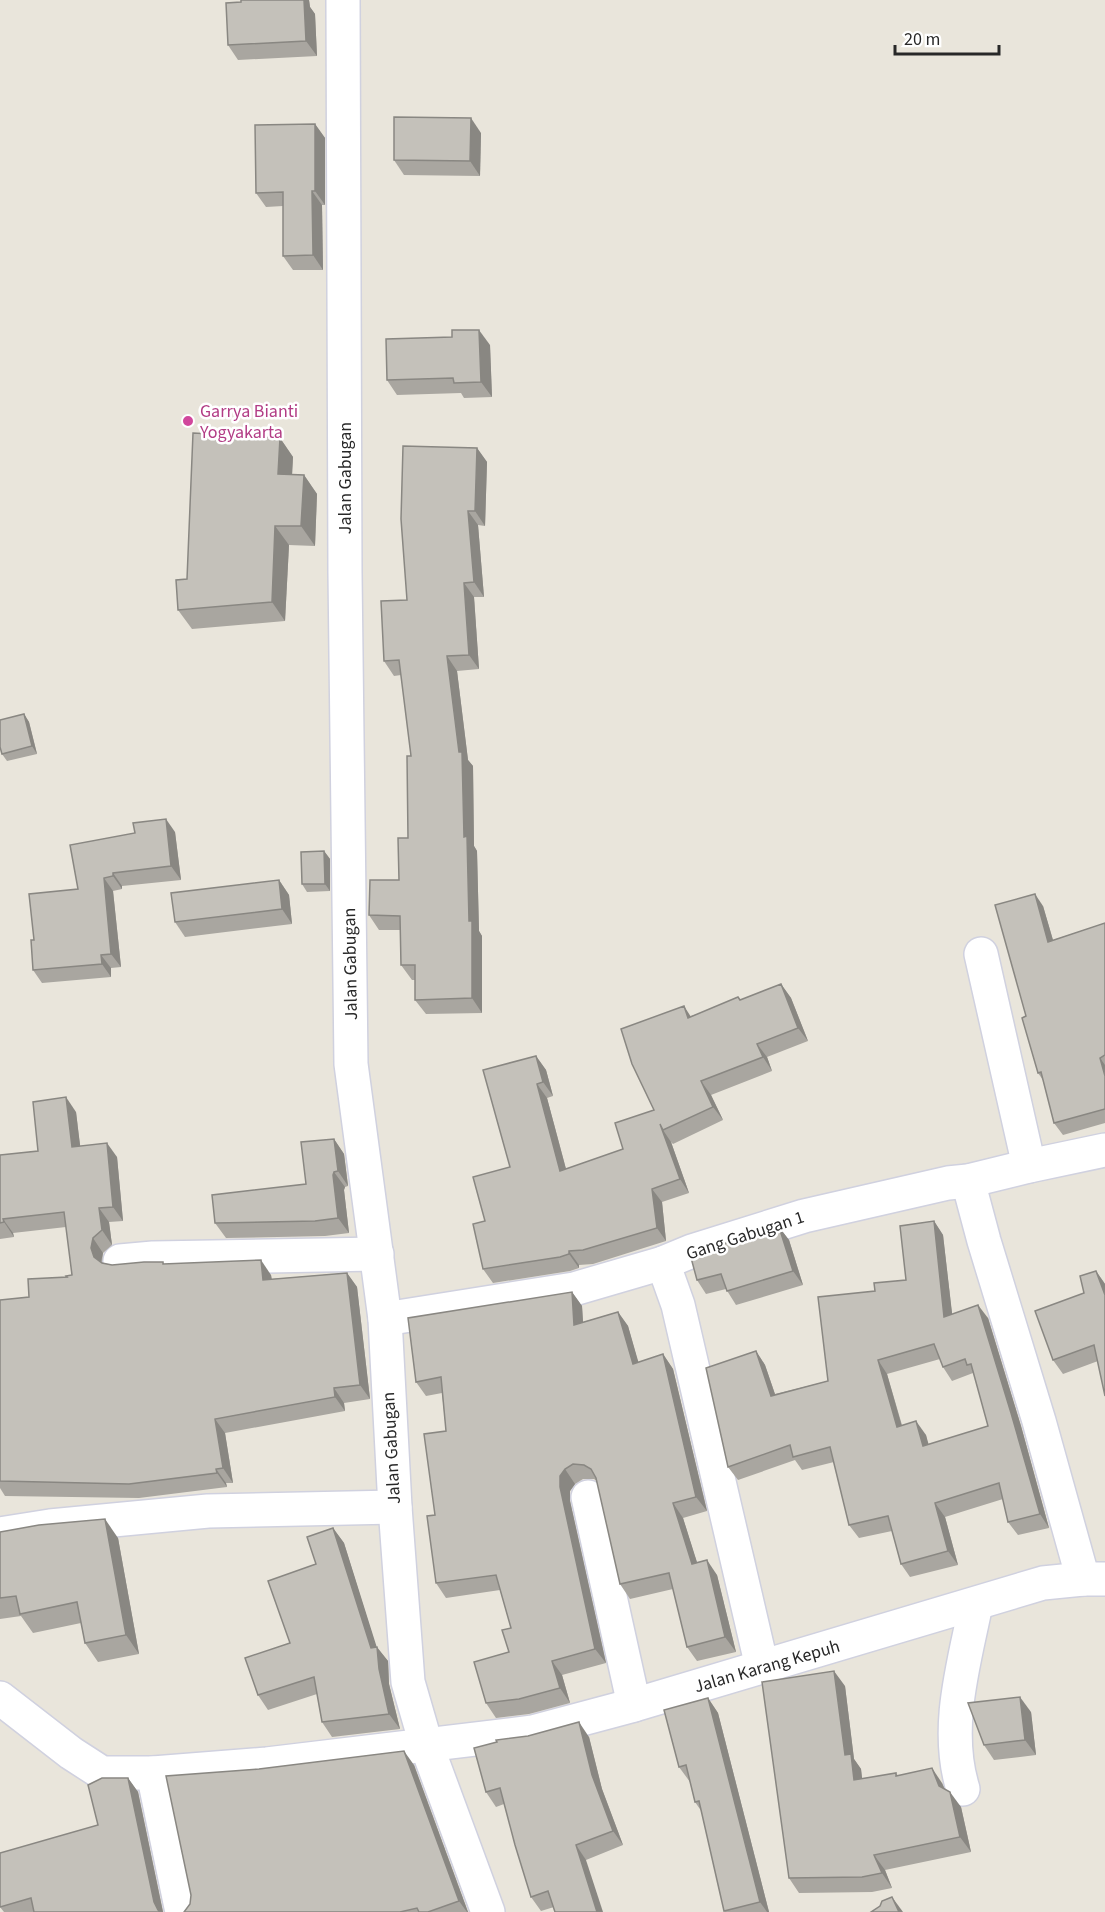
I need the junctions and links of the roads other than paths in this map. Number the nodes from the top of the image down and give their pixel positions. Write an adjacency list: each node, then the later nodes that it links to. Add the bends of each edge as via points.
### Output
1 (343, 0): 6 (street, Jalan Gabugan, via 351,1064)
2 (981, 954): 4 (street)
3 (1105, 1150): 4 (street, Gang Gabugan 1)
4 (1029, 1166): 5 (street, Gang Gabugan 1)
5 (969, 1181): 8 (street, Gang Gabugan 1, via 804,1215); 13 (street, via 1035,1410)
6 (377, 1254): 7 (street); 9 (street, Jalan Gabugan)
7 (120, 1261)
8 (663, 1263): 9 (street, Gang Gabugan 1, via 574,1289); 15 (street, via 678,1305)
9 (386, 1319): 11 (street, Jalan Gabugan)
10 (588, 1497): 17 (street)
11 (395, 1507): 12 (street, via 208,1511); 18 (street, Jalan Gabugan, via 408,1682)
12 (0, 1534)
13 (1094, 1579): 14 (street, Jalan Karang Kepuh, via 1043,1583)
14 (976, 1604): 15 (street, Jalan Karang Kepuh); 20 (street, via 955,1714 958,1771)
15 (762, 1667): 17 (street, Jalan Karang Kepuh)
16 (0, 1698): 19 (street, Jalan Karang Kepuh, via 102,1773)
17 (634, 1705): 18 (street, Jalan Karang Kepuh, via 533,1732)
18 (426, 1744): 19 (street, Jalan Karang Kepuh, via 267,1764); 22 (street, Jalan Gabugan)
19 (153, 1773): 21 (street)
20 (963, 1788)
21 (182, 1912)
22 (488, 1912)

